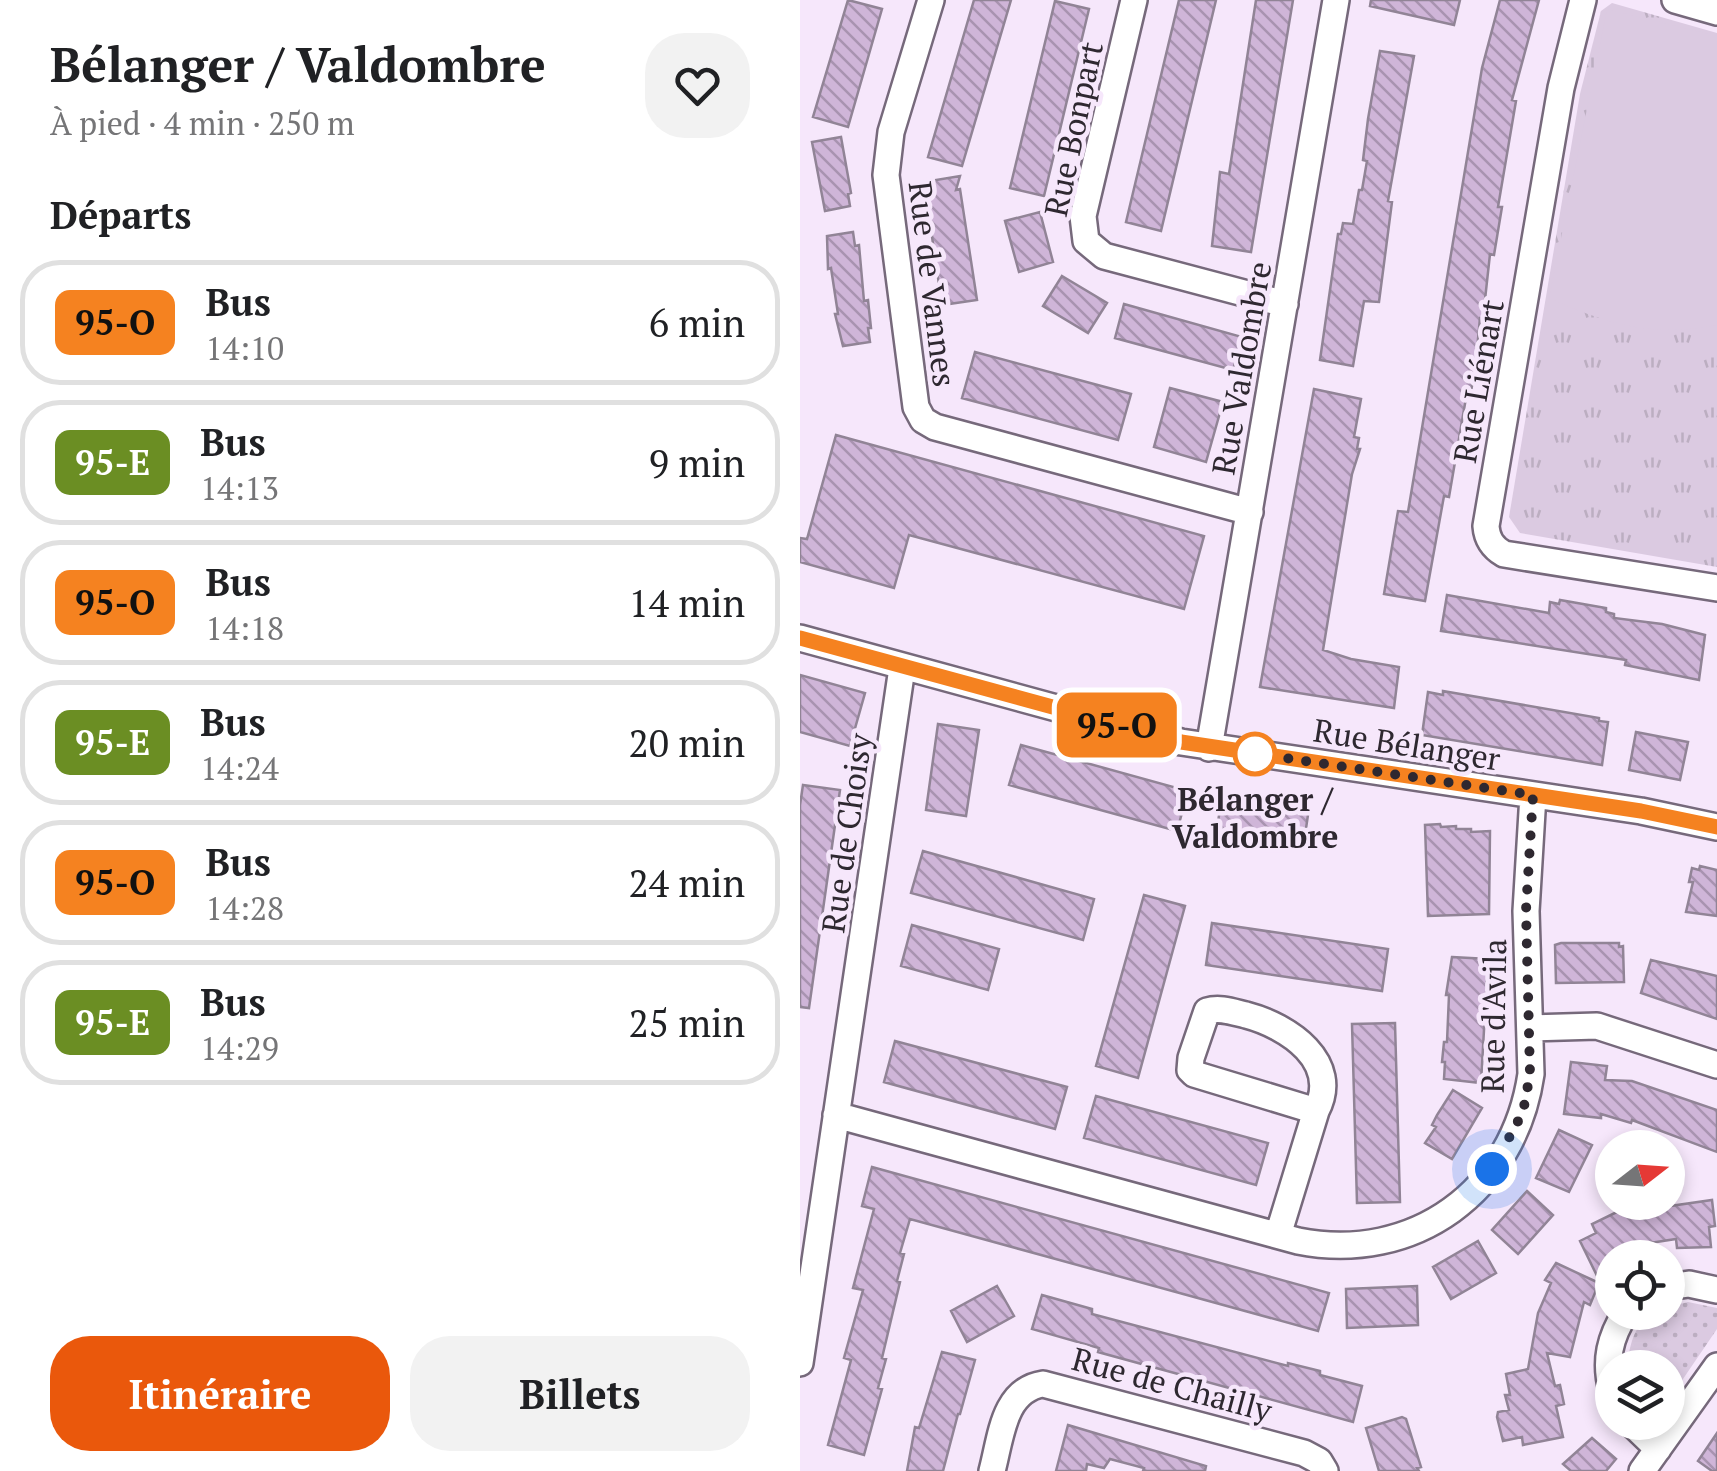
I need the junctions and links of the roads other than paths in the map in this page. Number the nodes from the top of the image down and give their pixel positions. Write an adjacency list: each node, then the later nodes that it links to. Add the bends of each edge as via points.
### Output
1 (931, 0): 8 (street, Rue de Vannes, via 886,162 905,333 923,420)
2 (1134, 0): 7 (street, Rue Bonpart, via 1083,216 1086,241 1104,256)
3 (1336, 0): 7 (street, Rue Valdombre)
4 (1583, 0): 9 (street, Rue Liénart, via 1561,88 1487,535 1504,554)
5 (1676, 0): 6 (street)
6 (1717, 12)
7 (1285, 304): 8 (street, Rue Valdombre)
8 (1250, 512): 12 (street, Rue Valdombre)
9 (1717, 588)
10 (800, 638): 11 (street, Rue Bélanger)
11 (902, 668): 12 (street, Rue Bélanger); 18 (street, Rue de Choisy)
12 (1209, 748): 13 (street, Rue Bélanger)
13 (1533, 795): 14 (street, Rue Bélanger); 15 (street, Rue d'Avila, via 1526,910)
14 (1717, 827)
15 (1530, 1028): 16 (street, via 1597,1026); 19 (street, Rue d'Avila, via 1523,1112 1492,1169 1462,1202 1425,1228 1375,1244 1320,1246)
16 (1717, 1065)
17 (1316, 1111): 17 (street, via 1324,1097 1322,1078 1288,1032 1223,1010 1202,1016 1190,1064 1194,1074); 19 (street)
18 (836, 1115): 19 (street, Rue d'Avila); 22 (street, Rue de Choisy)
19 (1278, 1235)
20 (1685, 1285): 21 (street)
21 (1717, 1290)
22 (800, 1363)
23 (1717, 1366): 25 (street)
24 (1649, 1440): 25 (street)
25 (1658, 1449): 28 (street)
26 (992, 1471): 27 (street, Rue de Chailly, via 1009,1408 1026,1388 1043,1384 1304,1453)
27 (1326, 1471)
28 (1642, 1471)

